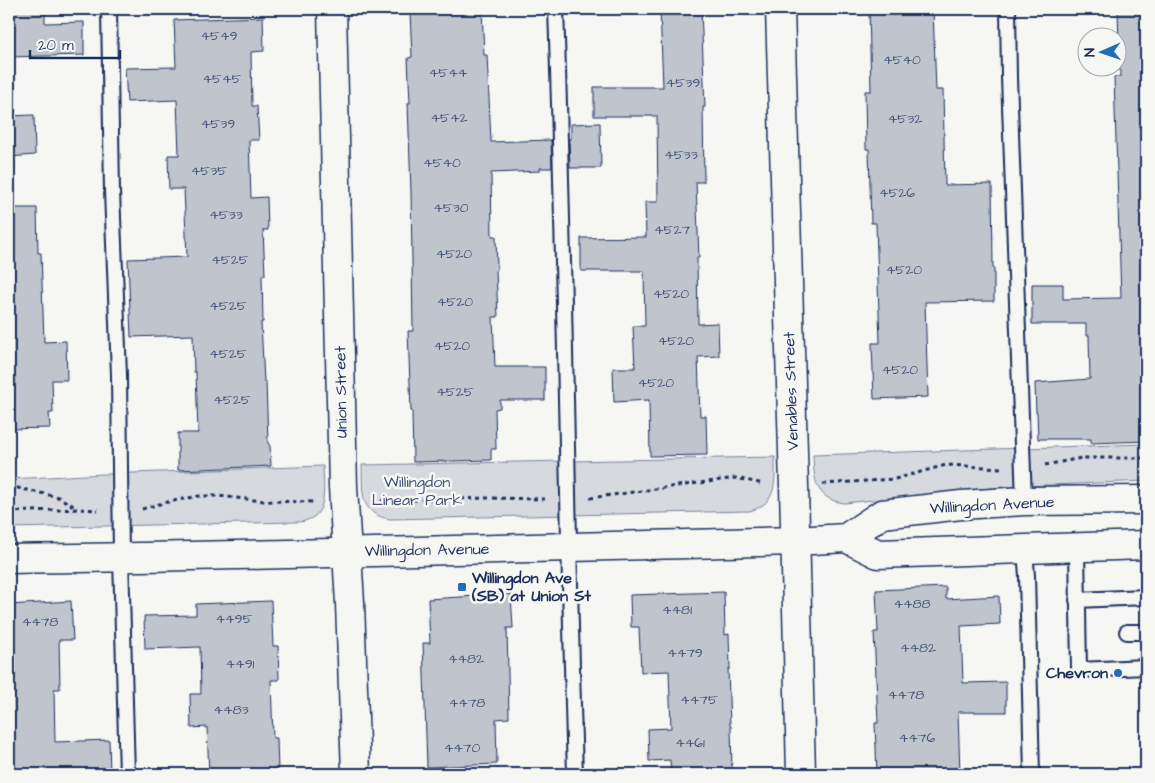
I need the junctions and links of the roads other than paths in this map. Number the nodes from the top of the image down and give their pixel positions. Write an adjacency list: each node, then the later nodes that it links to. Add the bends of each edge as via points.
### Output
1 (109, 9): 15 (lane)
2 (332, 9): 14 (street, Union Street)
3 (556, 9): 11 (lane)
4 (780, 9): 9 (street, Venables Street)
5 (1008, 9): 7 (lane)
6 (1146, 500): 7 (street, Willingdon Avenue)
7 (1024, 501): 8 (street, Willingdon Avenue, via 882,514)
8 (846, 538): 9 (street, Willingdon Avenue); 13 (street, Willingdon Avenue, via 878,554)
9 (795, 541): 11 (street, Willingdon Avenue); 25 (street, Venables Street)
10 (1146, 545): 12 (street, Willingdon Avenue)
11 (569, 547): 14 (street, Willingdon Avenue); 24 (lane)
12 (1077, 548): 13 (street, Willingdon Avenue); 18 (lane)
13 (1025, 549): 26 (lane)
14 (347, 552): 15 (street, Willingdon Avenue); 23 (street, Union Street)
15 (121, 558): 16 (street, Willingdon Avenue); 22 (lane)
16 (9, 559)
17 (1146, 597): 18 (lane)
18 (1077, 600): 21 (lane, via 1084,634 1079,670)
19 (1127, 632): 20 (lane)
20 (1146, 632)
21 (1146, 667)
22 (127, 774)
23 (356, 774)
24 (575, 774)
25 (801, 774)
26 (1032, 774)

